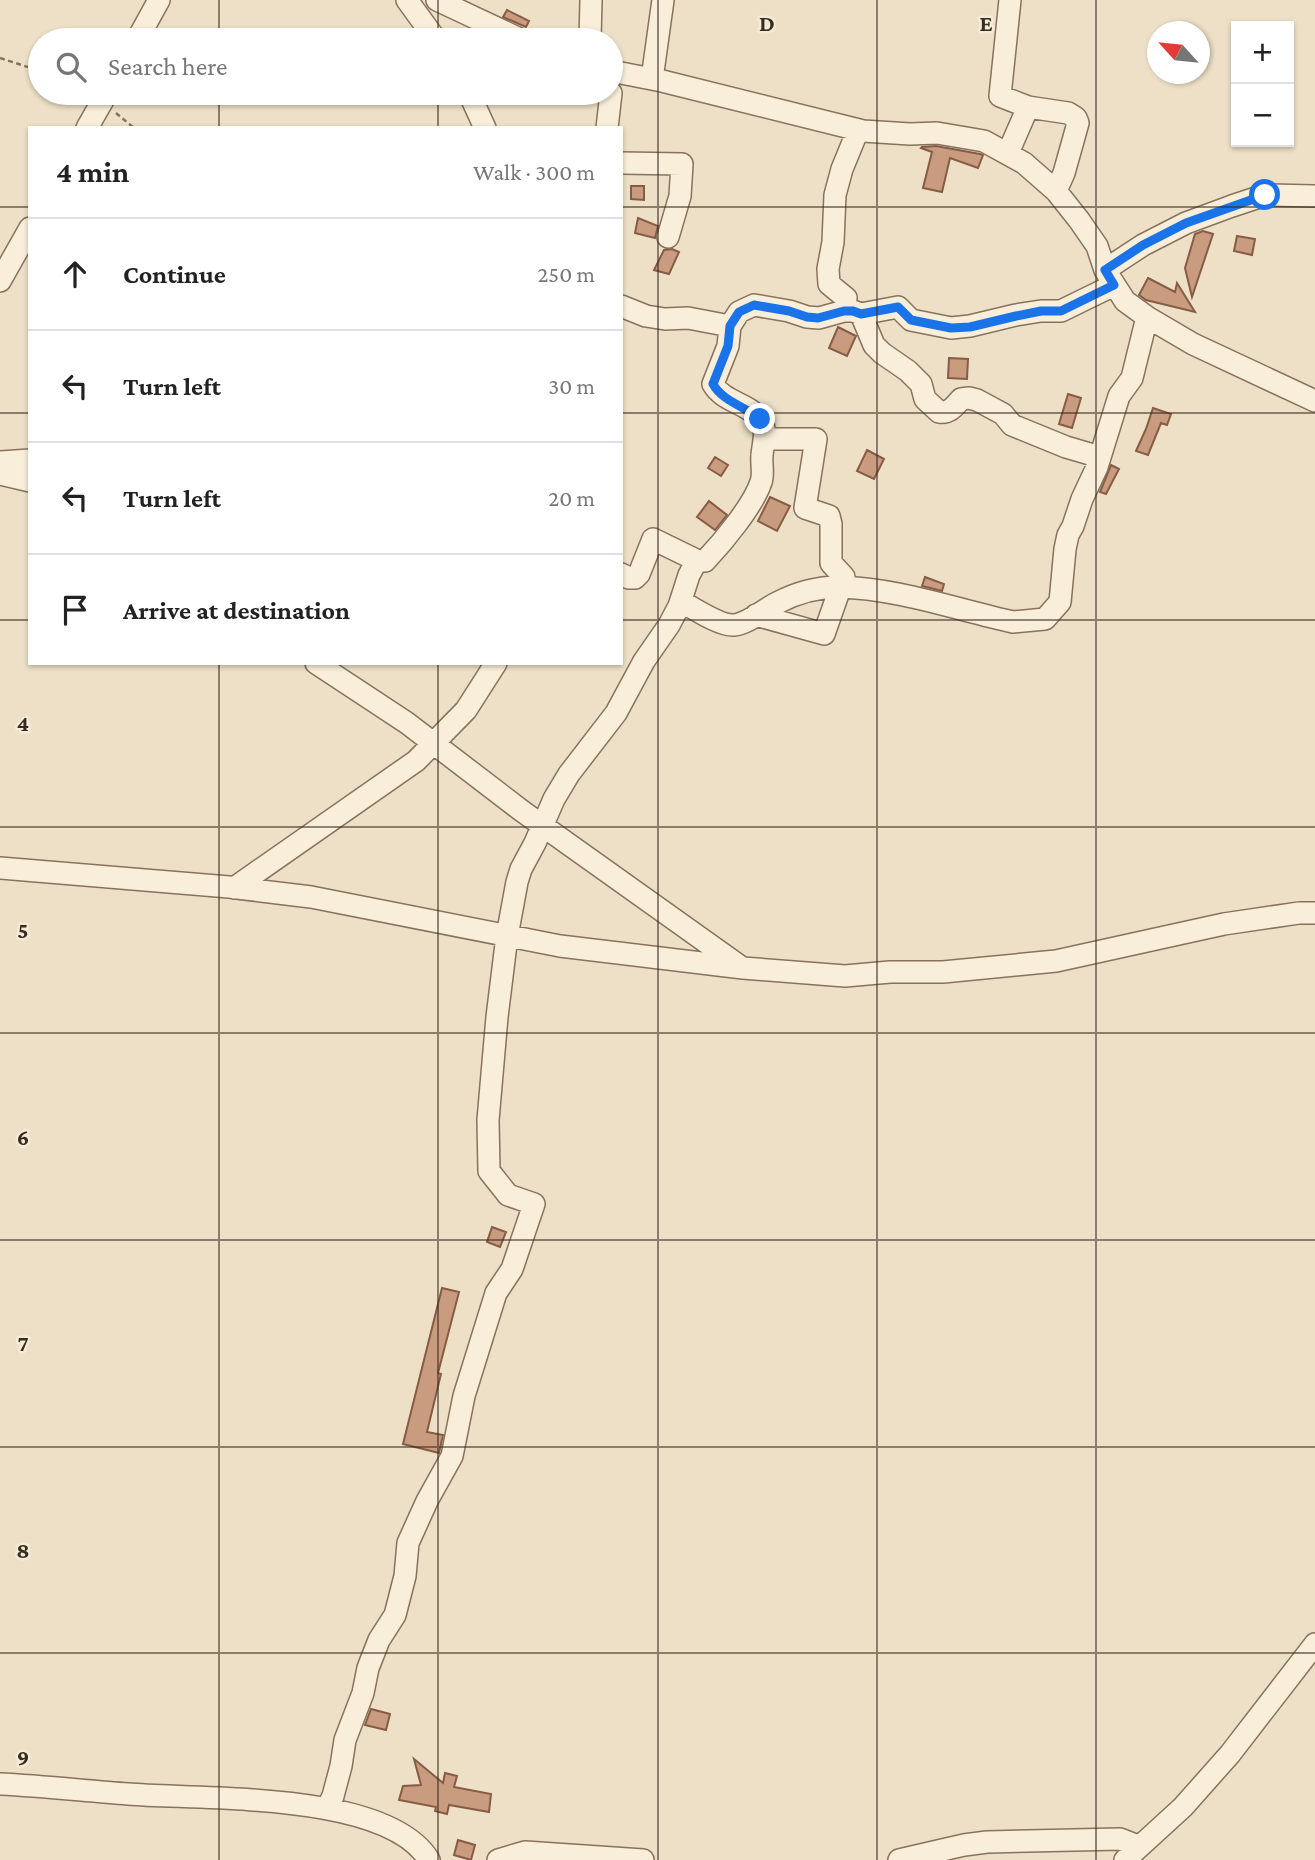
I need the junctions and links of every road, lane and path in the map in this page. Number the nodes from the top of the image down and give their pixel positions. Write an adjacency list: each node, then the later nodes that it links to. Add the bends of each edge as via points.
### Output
1 (159, 0): 7 (street)
2 (407, 0): 8 (street)
3 (436, 0): 9 (street)
4 (591, 0): 10 (street)
5 (663, 0): 13 (street)
6 (1010, 0): 18 (street, via 999,94)
7 (143, 28)
8 (427, 28)
9 (496, 28)
10 (590, 28)
11 (0, 58): 12 (path)
12 (28, 67)
13 (652, 79): 14 (street); 22 (street)
14 (623, 81)
15 (100, 105): 19 (street)
16 (474, 105): 20 (street)
17 (609, 105): 21 (street)
18 (1028, 107): 23 (street); 25 (street, via 1068,113 1078,123)
19 (88, 126)
20 (484, 126)
21 (607, 126)
22 (858, 130): 23 (street, via 937,133 984,141); 32 (street, via 835,195 828,269 830,284 846,298)
23 (1008, 153): 25 (street)
24 (623, 163): 28 (street, via 682,164 680,196)
25 (1056, 191): 29 (street, via 1097,246)
26 (1315, 196): 29 (street, via 1265,195 1186,223 1143,245)
27 (28, 232): 30 (street)
28 (668, 237)
29 (1110, 278): 32 (street, via 1061,311 970,327 911,320 898,307); 33 (street, via 1125,301)
30 (0, 281)
31 (623, 307): 34 (street, via 646,316)
32 (852, 313): 34 (street, via 818,318 754,305 739,312); 37 (street, via 874,345 908,371 939,412 970,398 1003,414 1012,425)
33 (1147, 317): 35 (street, via 1193,344); 37 (street, via 1132,378 1119,396)
34 (730, 326): 36 (street, via 728,346 713,384 760,419)
35 (1315, 401)
36 (765, 439): 42 (street, via 762,480 752,499 707,559); 44 (street, via 816,439 804,508 829,516 831,563 844,577)
37 (1100, 457): 44 (street, via 1067,542 1060,602 1045,619 1013,622)
38 (28, 460): 39 (street)
39 (0, 462)
40 (0, 474): 41 (street)
41 (28, 481)
42 (698, 561): 43 (street, via 653,539 639,574 635,578); 45 (street)
43 (623, 575)
44 (840, 587): 46 (street, via 803,593); 46 (street, via 824,634)
45 (681, 601): 46 (street, via 732,625); 50 (street, via 616,713 569,774)
46 (756, 615)
47 (319, 665): 49 (street)
48 (495, 665): 49 (street, via 466,710)
49 (433, 743): 50 (street); 52 (street, via 416,761)
50 (542, 825): 54 (street, via 521,869); 55 (street)
51 (0, 868): 52 (street)
52 (234, 888): 54 (street, via 311,897)
53 (1315, 912): 55 (street, via 1224,924 1056,961 845,976)
54 (507, 936): 55 (street); 58 (street, via 488,1121 489,1171 508,1195 534,1203 512,1269 496,1293 464,1396 452,1456 408,1544 395,1615 368,1668)
55 (743, 968)
56 (1315, 1644): 59 (street, via 1230,1754 1183,1807)
57 (0, 1784): 58 (street)
58 (327, 1808): 60 (street, via 402,1834)
59 (1131, 1853): 63 (street, via 1120,1839 987,1842)
60 (429, 1860)
61 (498, 1860): 62 (street, via 525,1852)
62 (643, 1860)
63 (899, 1860)

